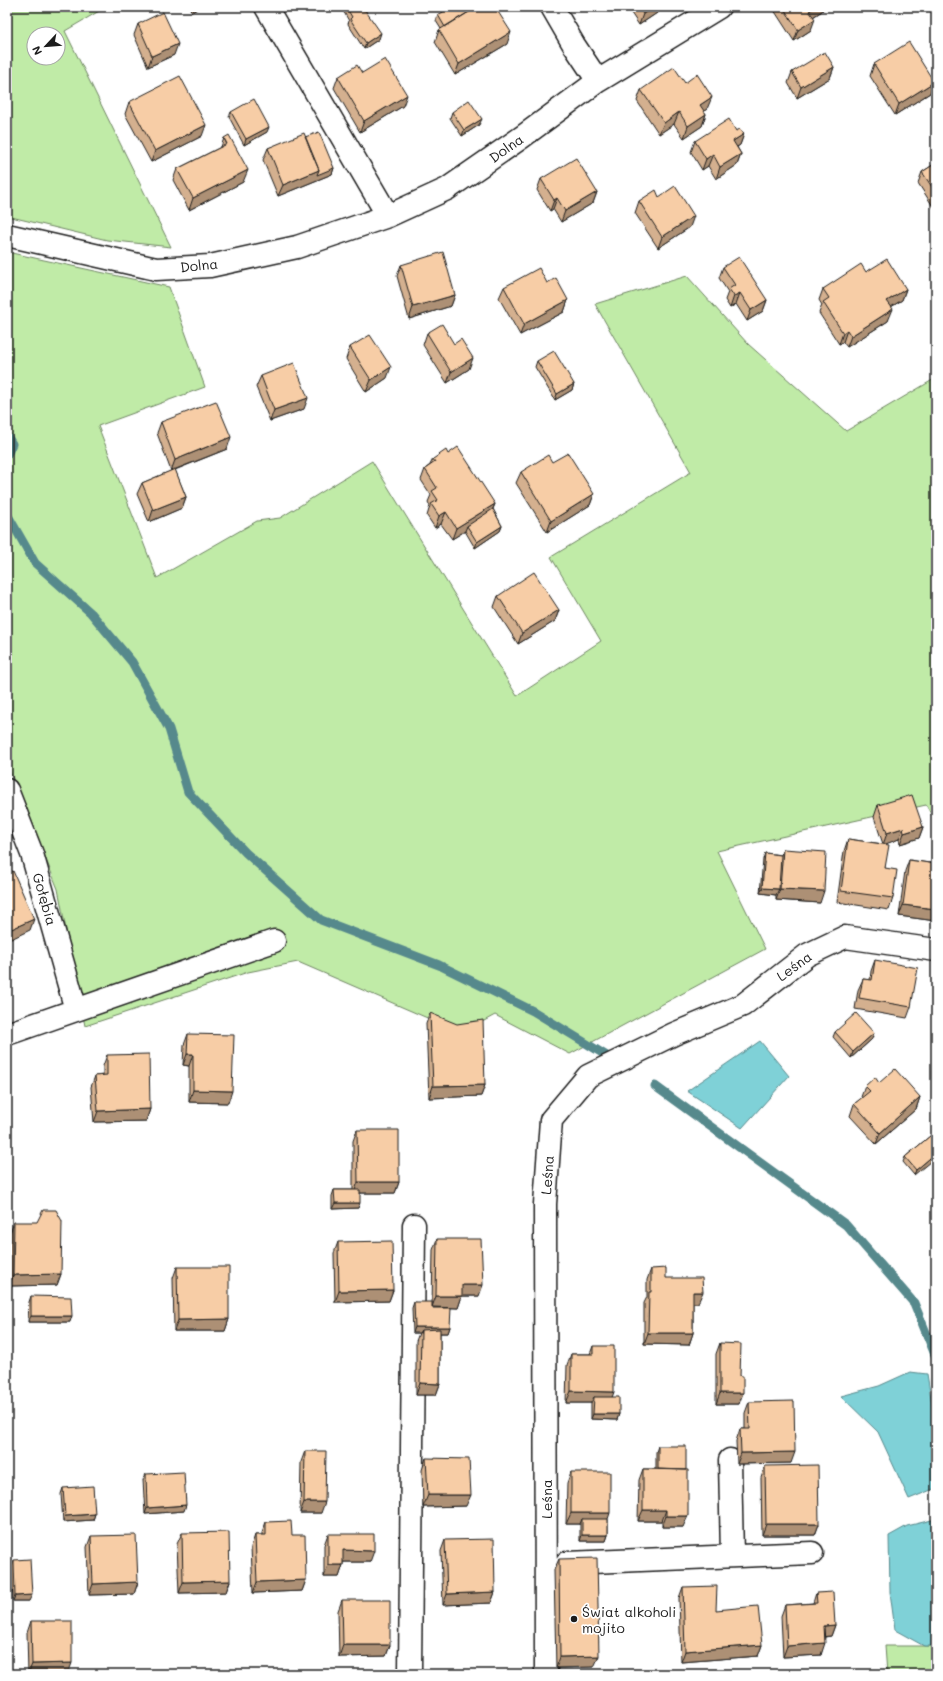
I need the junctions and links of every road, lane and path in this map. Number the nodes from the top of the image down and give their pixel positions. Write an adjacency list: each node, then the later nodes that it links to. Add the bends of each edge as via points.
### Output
1 (266, 7): 5 (street)
2 (552, 7): 4 (street)
3 (719, 7): 4 (street, Dolna)
4 (598, 81): 5 (street, Dolna, via 447,189)
5 (388, 216): 6 (street, Dolna, via 296,247 210,266 156,269)
6 (7, 234)
7 (7, 790): 10 (street, Gołębia, via 32,854)
8 (274, 941): 10 (street)
9 (936, 950): 16 (street, Leśna, via 845,937 807,954 743,1006 674,1034 588,1076 550,1120 545,1204)
10 (76, 1010): 11 (street)
11 (7, 1034)
12 (414, 1225): 17 (street)
13 (730, 1460): 15 (street)
14 (812, 1553): 15 (street)
15 (732, 1556): 16 (street)
16 (546, 1564): 18 (street, Leśna)
17 (410, 1674)
18 (546, 1674)

